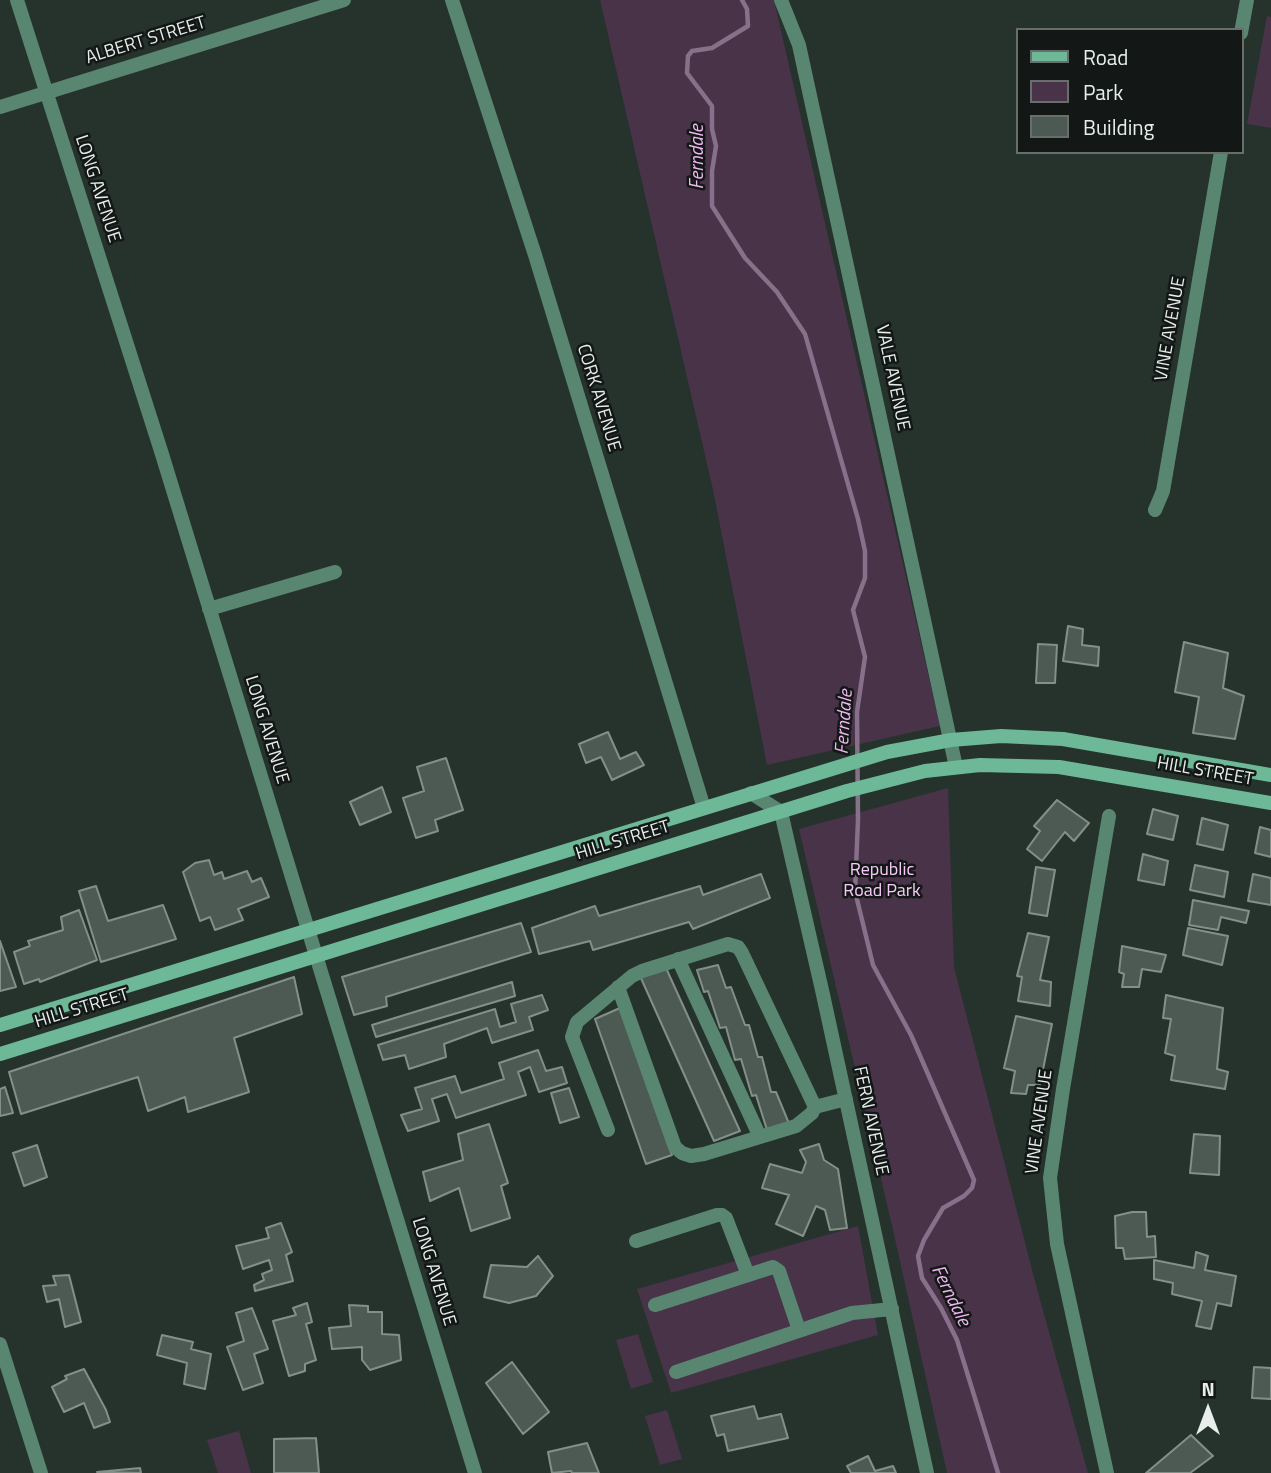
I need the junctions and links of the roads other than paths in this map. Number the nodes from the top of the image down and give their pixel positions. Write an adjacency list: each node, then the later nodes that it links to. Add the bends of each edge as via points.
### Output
1 (17, 0): 7 (street, LONG AVENUE)
2 (344, 0): 7 (street, ALBERT STREET)
3 (452, 0): 18 (street, CORK AVENUE, via 552,294)
4 (781, 0): 13 (street, VALE AVENUE, via 799,45)
5 (1247, 0): 6 (street)
6 (1242, 28)
7 (46, 93): 8 (street, ALBERT STREET); 12 (street, LONG AVENUE)
8 (0, 107)
9 (1220, 154): 10 (street, VINE AVENUE, via 1163,491)
10 (1155, 510)
11 (335, 572): 12 (street)
12 (209, 609): 21 (street, LONG AVENUE)
13 (951, 740): 14 (street, VALE AVENUE); 15 (main road, HILL STREET, via 1001,736 1063,739); 16 (main road, HILL STREET, via 887,752)
14 (956, 767): 17 (main road, HILL STREET, via 1059,767); 19 (main road, HILL STREET, via 894,778)
15 (1271, 775)
16 (751, 793): 18 (main road, HILL STREET); 19 (street)
17 (1271, 803)
18 (704, 808): 21 (main road, HILL STREET)
19 (781, 812): 22 (main road, HILL STREET); 27 (street, FERN AVENUE)
20 (1109, 816): 41 (street, VINE AVENUE, via 1050,1178 1057,1244)
21 (308, 930): 22 (street, LONG AVENUE); 25 (main road, HILL STREET)
22 (315, 956): 26 (main road, HILL STREET); 39 (street, LONG AVENUE)
23 (678, 959): 24 (street, via 642,971); 28 (street, via 728,944 738,947); 30 (street)
24 (618, 987): 29 (street, via 577,1022 572,1037); 30 (street, via 681,1153 704,1154)
25 (0, 1025)
26 (0, 1054)
27 (846, 1099): 28 (street); 34 (street, FERN AVENUE)
28 (815, 1107): 30 (street, via 796,1126)
29 (608, 1130)
30 (760, 1137)
31 (636, 1241): 32 (street, via 722,1215)
32 (748, 1275): 33 (street); 35 (street, via 777,1268)
33 (655, 1305)
34 (892, 1309): 35 (street, via 852,1313); 40 (street, FERN AVENUE)
35 (799, 1330): 37 (street)
36 (0, 1344): 38 (street)
37 (676, 1372)
38 (41, 1473)
39 (475, 1473)
40 (927, 1473)
41 (1107, 1473)

